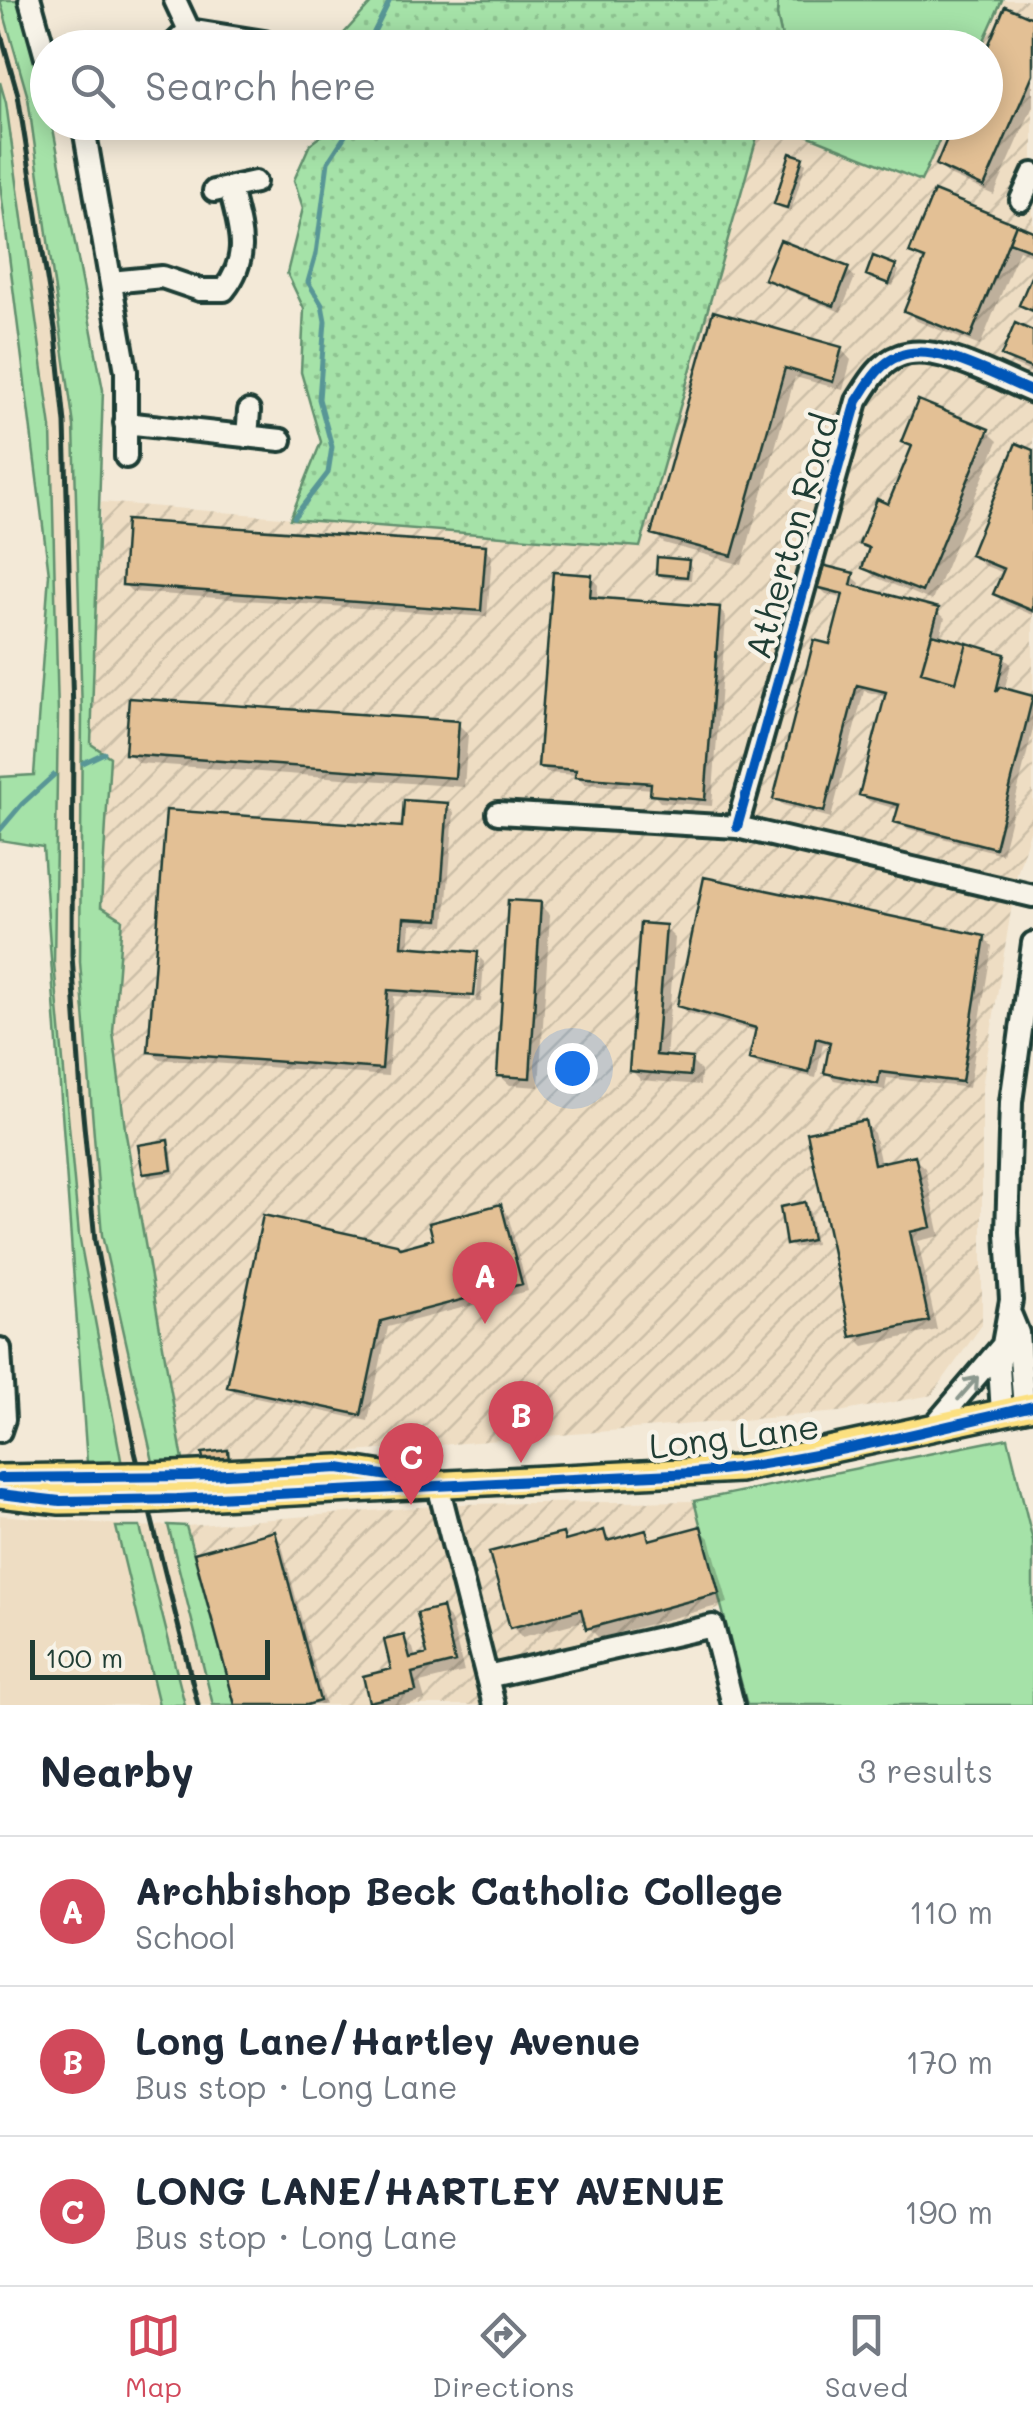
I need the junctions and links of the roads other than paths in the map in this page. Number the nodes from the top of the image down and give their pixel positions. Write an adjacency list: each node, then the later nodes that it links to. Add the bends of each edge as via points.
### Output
1 (30, 0): 3 (street)
2 (175, 0): 4 (street)
3 (38, 30)
4 (190, 30)
5 (86, 140): 9 (street)
6 (1033, 174): 8 (street)
7 (255, 182): 9 (street, via 222,189 242,244 237,273 224,290 162,278)
8 (1021, 200)
9 (111, 282): 12 (street, via 126,371)
10 (1033, 392): 17 (street, Atherton Road, via 926,351 898,356 876,372 857,401)
11 (249, 411): 13 (street)
12 (125, 424): 13 (street); 15 (street)
13 (247, 436): 14 (street)
14 (281, 440)
15 (126, 456)
16 (498, 813): 17 (street)
17 (737, 826): 18 (street)
18 (1033, 896)
19 (1033, 942): 20 (street, via 1011,1102 1007,1233)
20 (1016, 1335): 22 (street); 23 (street, one-way to 20)
21 (0, 1349): 24 (street)
22 (1020, 1409): 23 (main road, Long Lane)
23 (932, 1428): 26 (main road, Long Lane, via 739,1468)
24 (0, 1430)
25 (0, 1478): 27 (main road, Long Lane)
26 (438, 1485): 27 (main road, Long Lane); 29 (street)
27 (144, 1488): 28 (main road, Long Lane, via 60,1501)
28 (0, 1494)
29 (487, 1677): 30 (street); 31 (street, via 713,1626)
30 (494, 1705)
31 (734, 1705)

